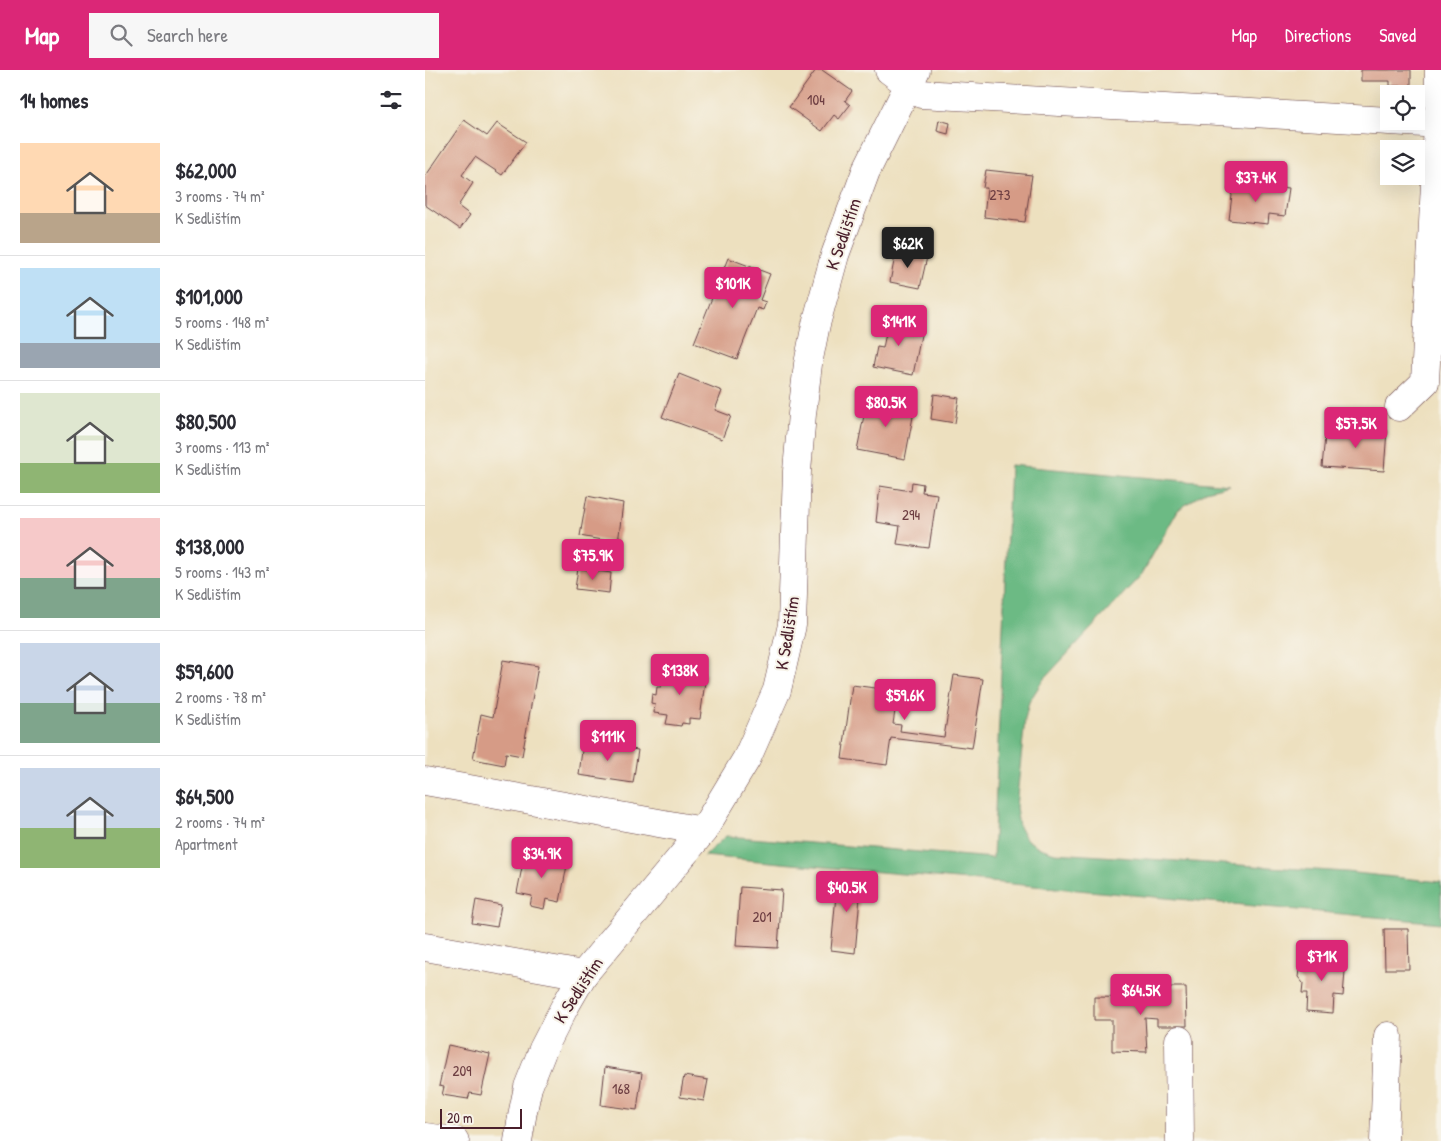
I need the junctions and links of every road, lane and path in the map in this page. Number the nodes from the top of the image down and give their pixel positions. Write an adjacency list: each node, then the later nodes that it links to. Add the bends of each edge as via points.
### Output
1 (1439, 70): 3 (street)
2 (904, 75): 3 (street, via 921,94); 6 (street, K Sedlištím, via 835,255 815,324 797,471 792,625 777,690 747,758)
3 (1439, 124): 4 (street, via 1425,382)
4 (1399, 408)
5 (425, 781): 6 (street)
6 (703, 831): 8 (street, K Sedlištím)
7 (425, 947): 8 (street)
8 (583, 976): 13 (street, K Sedlištím, via 563,1008 536,1066)
9 (1388, 1036): 15 (street)
10 (1179, 1040): 14 (street)
11 (425, 1137): 12 (street)
12 (455, 1141)
13 (518, 1141)
14 (1180, 1141)
15 (1383, 1141)

